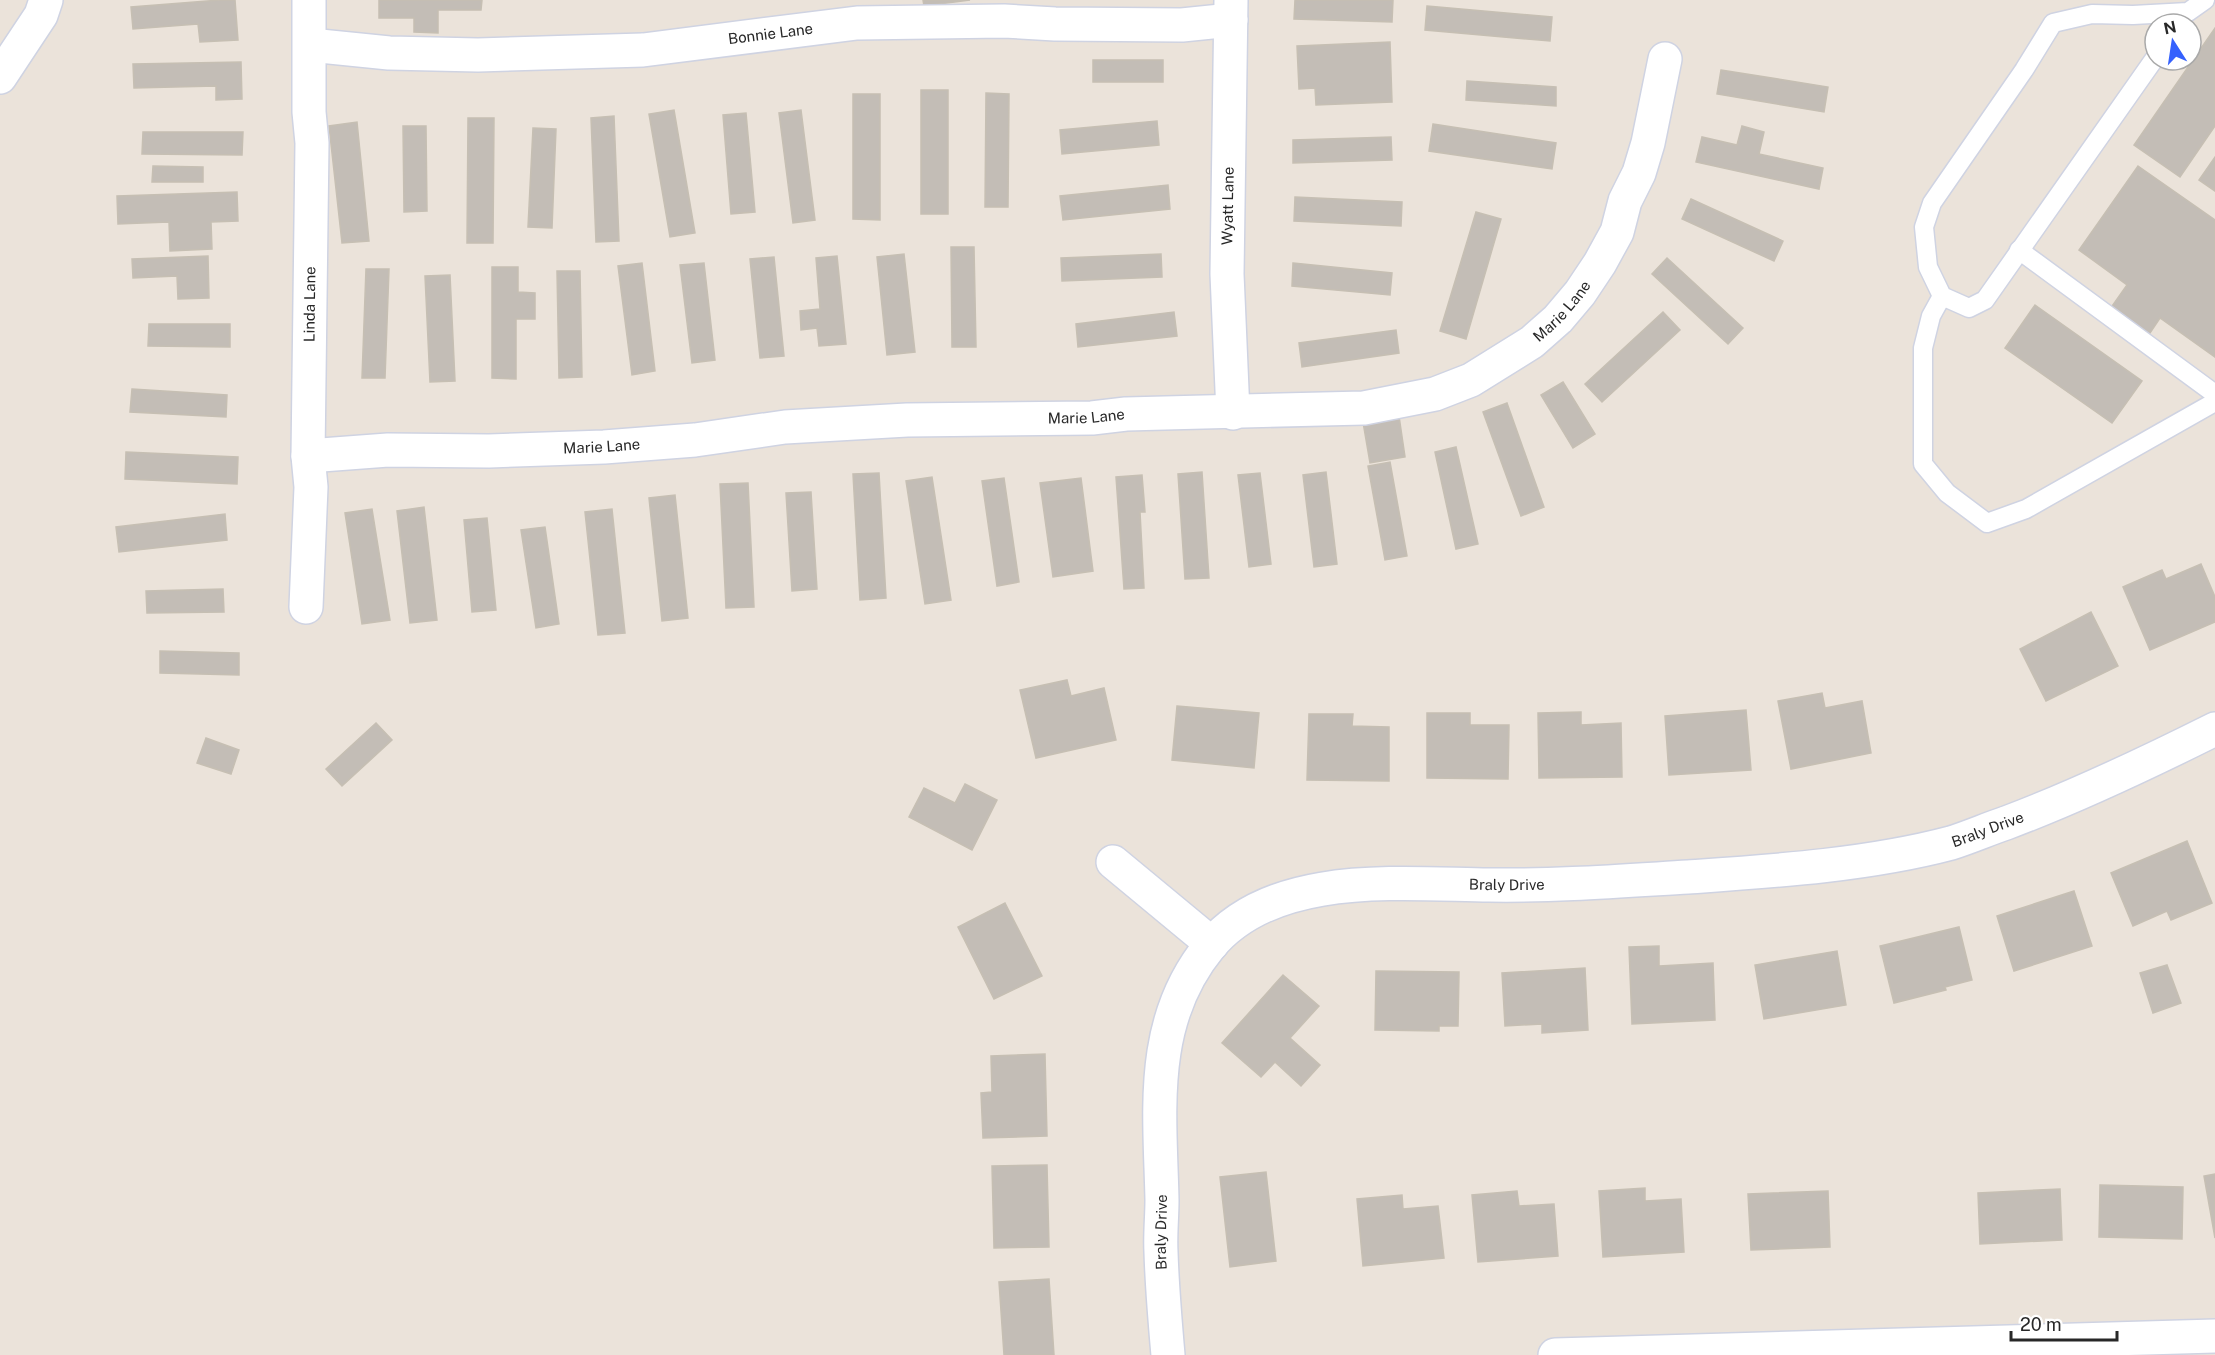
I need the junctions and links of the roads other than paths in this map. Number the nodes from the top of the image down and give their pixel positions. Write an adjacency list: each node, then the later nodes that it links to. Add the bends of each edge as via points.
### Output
1 (46, 0): 11 (street, via 41,15)
2 (309, 0): 8 (street, Linda Lane)
3 (2205, 0): 6 (lane)
4 (1231, 10): 5 (street, Bonnie Lane, via 1182,25 1054,24); 16 (street, Wyatt Lane, via 1227,274)
5 (857, 11): 8 (street, Bonnie Lane, via 643,50 445,54)
6 (2190, 12)
7 (2143, 16): 13 (lane, via 2092,14 2053,23 1932,203 1924,227 1928,267)
8 (310, 45): 17 (street, Linda Lane)
9 (1665, 60): 16 (street, Marie Lane, via 1648,143 1617,232 1580,293 1532,342 1470,380 1435,394 1364,408)
10 (2145, 72): 12 (lane)
11 (0, 77)
12 (2019, 250): 13 (lane, via 1985,300 1969,308); 14 (lane)
13 (1942, 296): 15 (lane, via 1931,316 1923,348 1923,464 1947,493 1987,523 2026,509)
14 (2215, 394)
15 (2215, 402)
16 (1233, 413): 17 (street, Marie Lane, via 907,420 785,427 695,440 604,447 388,450)
17 (308, 456): 18 (street, Linda Lane, via 312,487)
18 (306, 607)
19 (2215, 729): 21 (street, Braly Drive, via 2044,809 1955,842 1907,853 1768,872 1582,884 1358,885 1316,890 1276,901 1241,918)
20 (1113, 862): 21 (street)
21 (1212, 944): 23 (street, Braly Drive, via 1188,977 1172,1014 1162,1056 1161,1251)
22 (2215, 1336): 24 (street)
23 (1168, 1355)
24 (1555, 1355)

